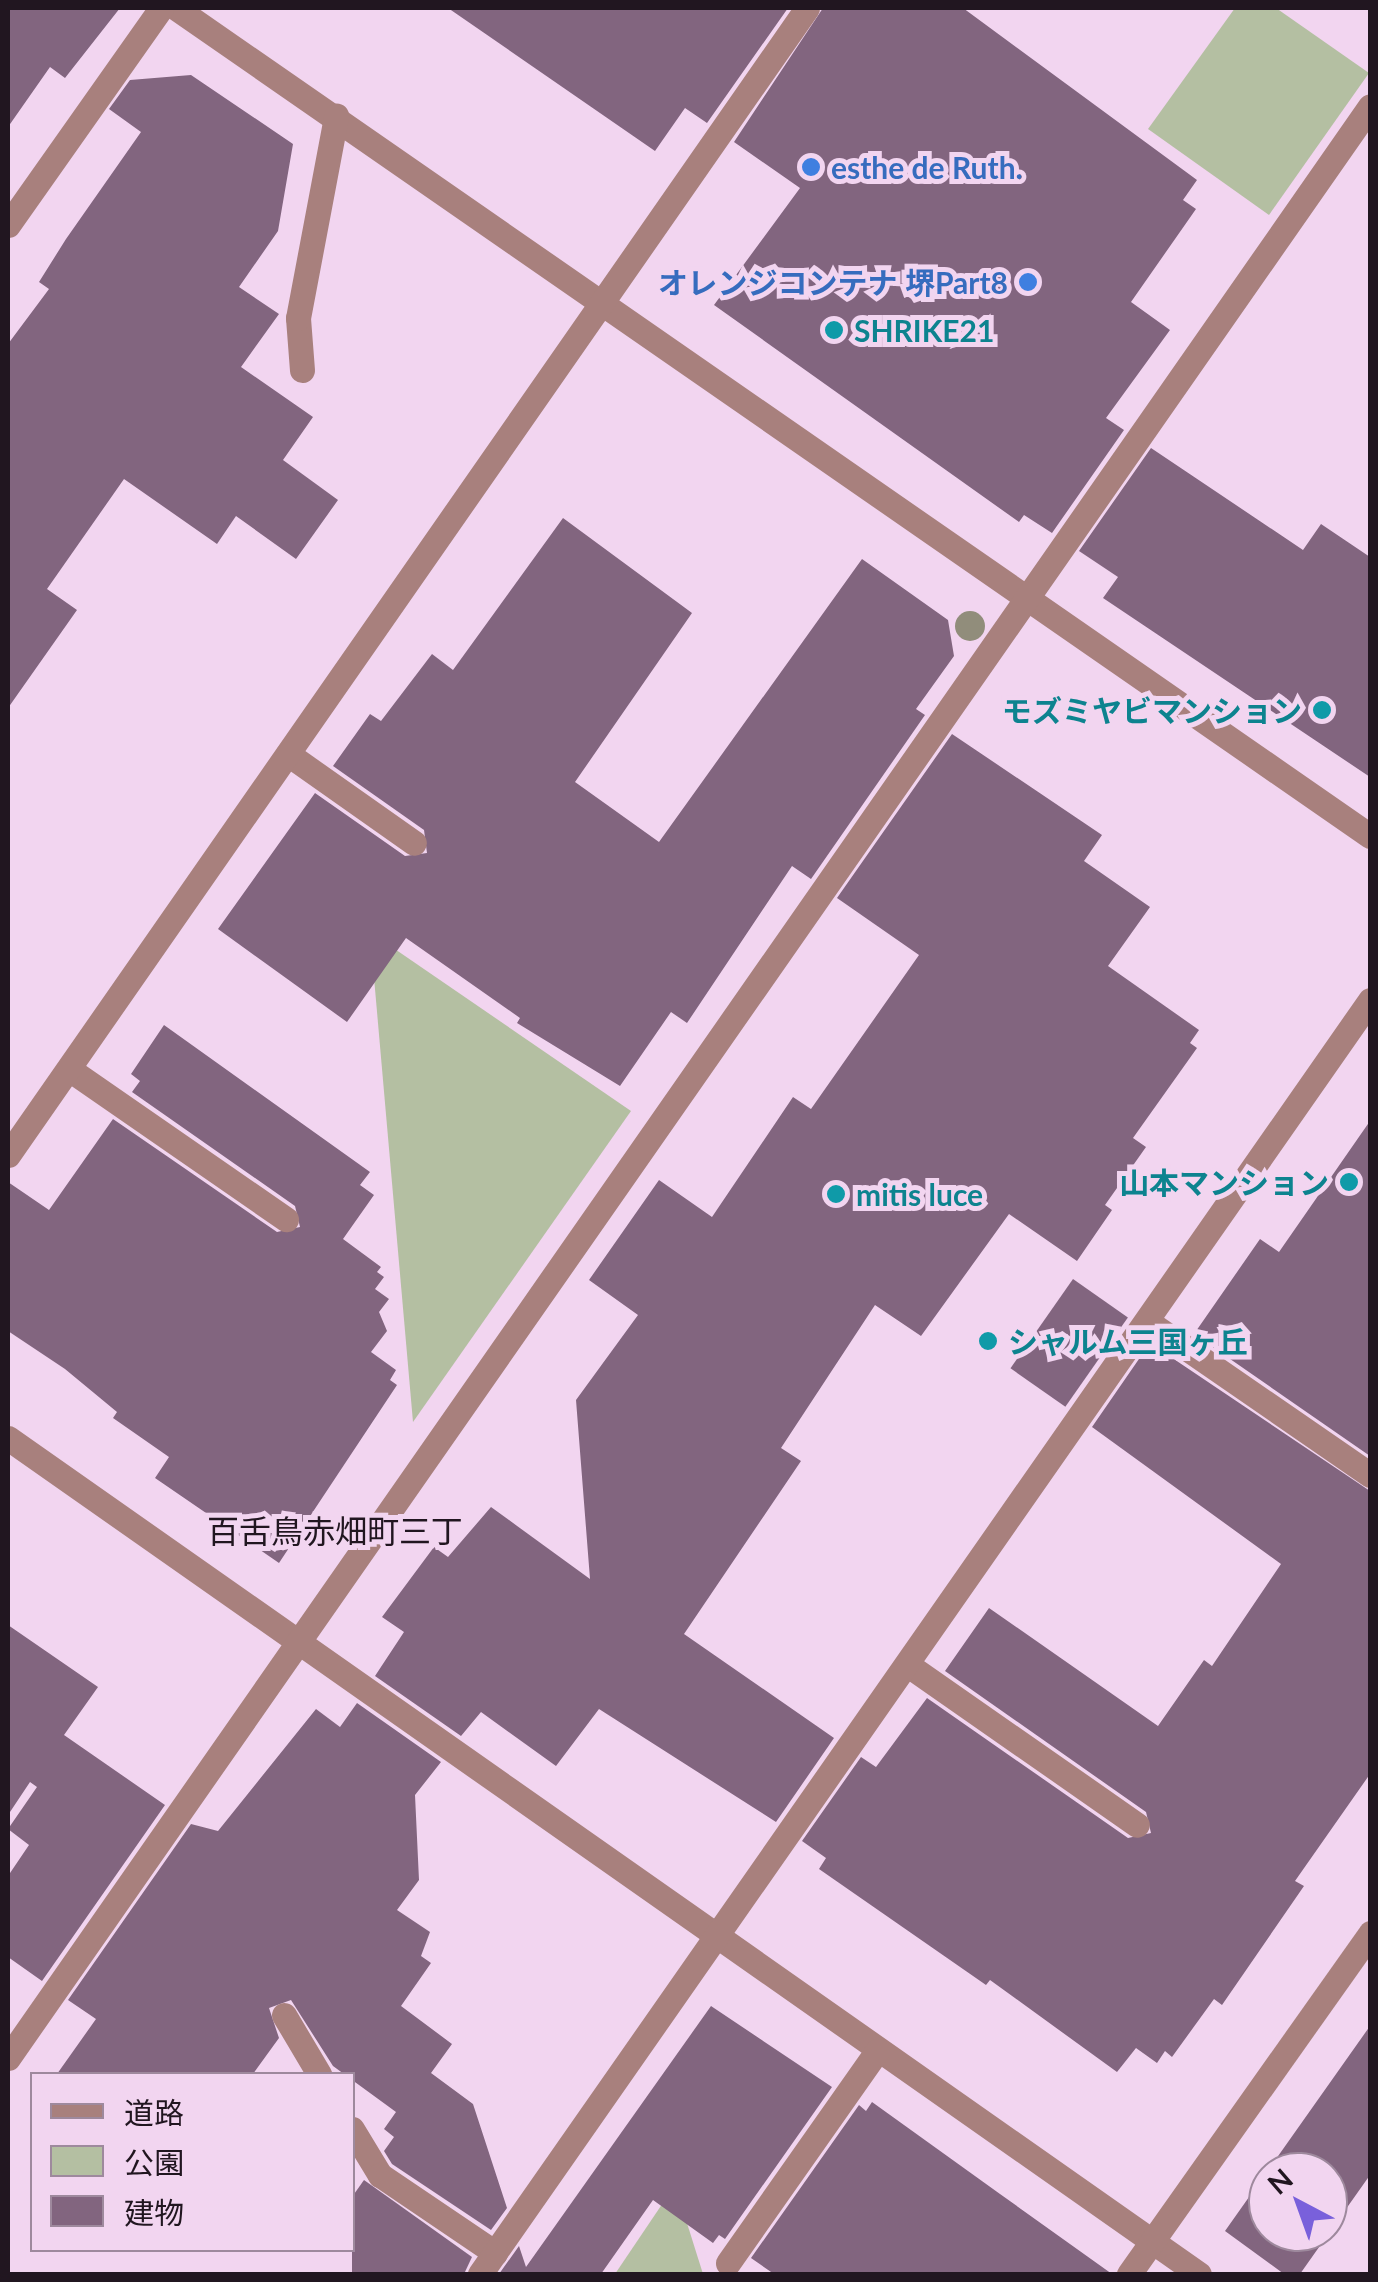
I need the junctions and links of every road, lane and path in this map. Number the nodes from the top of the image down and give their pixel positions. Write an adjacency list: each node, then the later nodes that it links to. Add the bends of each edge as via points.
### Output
1 (160, 8): 6 (street)
2 (176, 8): 5 (street)
3 (807, 8): 7 (street)
4 (1370, 106): 9 (street)
5 (336, 116): 7 (street); 8 (street, via 298,318)
6 (8, 226)
7 (604, 301): 9 (street); 10 (street)
8 (302, 370)
9 (1024, 595): 11 (street); 20 (street)
10 (288, 754): 12 (street); 14 (street)
11 (1370, 836)
12 (414, 843)
13 (1370, 1000): 17 (street)
14 (69, 1068): 15 (street); 16 (street)
15 (8, 1155)
16 (286, 1219)
17 (1148, 1321): 19 (street); 21 (street)
18 (8, 1438): 20 (street)
19 (1370, 1475)
20 (301, 1645): 24 (street); 27 (street)
21 (908, 1666): 22 (street); 24 (street)
22 (1137, 1825)
23 (1370, 1934): 30 (street)
24 (719, 1938): 26 (street); 32 (street)
25 (284, 2015): 28 (street)
26 (878, 2051): 30 (street); 31 (street)
27 (8, 2058)
28 (319, 2072)
29 (355, 2135): 32 (street, via 380,2175)
30 (1153, 2241): 33 (street); 34 (street)
31 (728, 2263)
32 (487, 2264)
33 (1129, 2274)
34 (1198, 2274)

